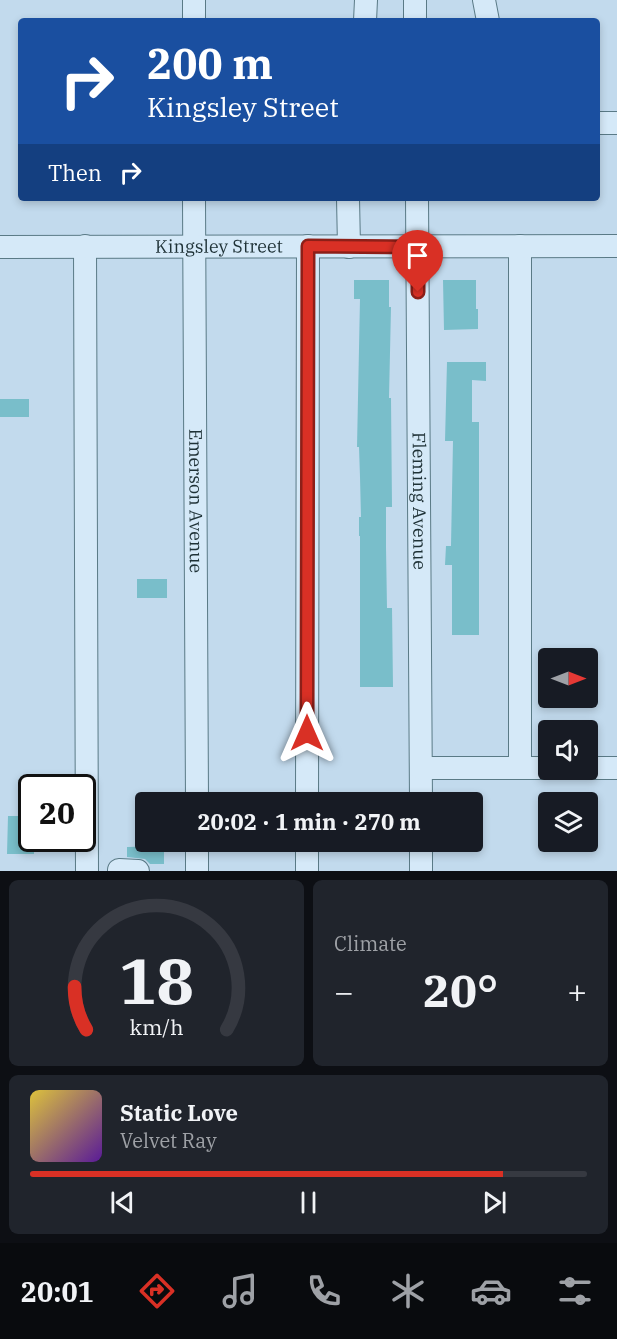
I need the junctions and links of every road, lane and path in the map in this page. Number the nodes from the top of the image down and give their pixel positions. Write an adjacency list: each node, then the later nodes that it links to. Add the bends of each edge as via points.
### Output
1 (194, 0): 5 (street)
2 (366, 0): 6 (street)
3 (415, 0): 7 (street)
4 (484, 0): 8 (street)
5 (194, 18)
6 (365, 18)
7 (415, 18)
8 (487, 18)
9 (600, 123): 10 (street)
10 (617, 123)
11 (194, 201): 15 (street, Emerson Avenue)
12 (348, 201): 20 (street)
13 (417, 201): 21 (street, Fleming Avenue)
14 (85, 246): 15 (street, Kingsley Street); 19 (street, Kingsley Street); 34 (street)
15 (194, 246): 16 (street, Kingsley Street); 27 (street, Emerson Avenue)
16 (308, 246): 20 (street, Kingsley Street); 28 (street)
17 (520, 246): 18 (street, Kingsley Street); 21 (street, Kingsley Street); 23 (street)
18 (617, 246)
19 (0, 247)
20 (349, 247): 21 (street, Kingsley Street)
21 (418, 247): 22 (street, Fleming Avenue)
22 (421, 768): 23 (street); 29 (street, Fleming Avenue)
23 (520, 768): 24 (street)
24 (538, 768)
25 (598, 768): 26 (street)
26 (617, 768)
27 (197, 792)
28 (307, 792)
29 (421, 792)
30 (197, 852): 36 (street)
31 (307, 852): 37 (street)
32 (421, 852): 38 (street)
33 (119, 870): 35 (street)
34 (87, 871)
35 (138, 871)
36 (197, 871)
37 (307, 871)
38 (421, 871)

